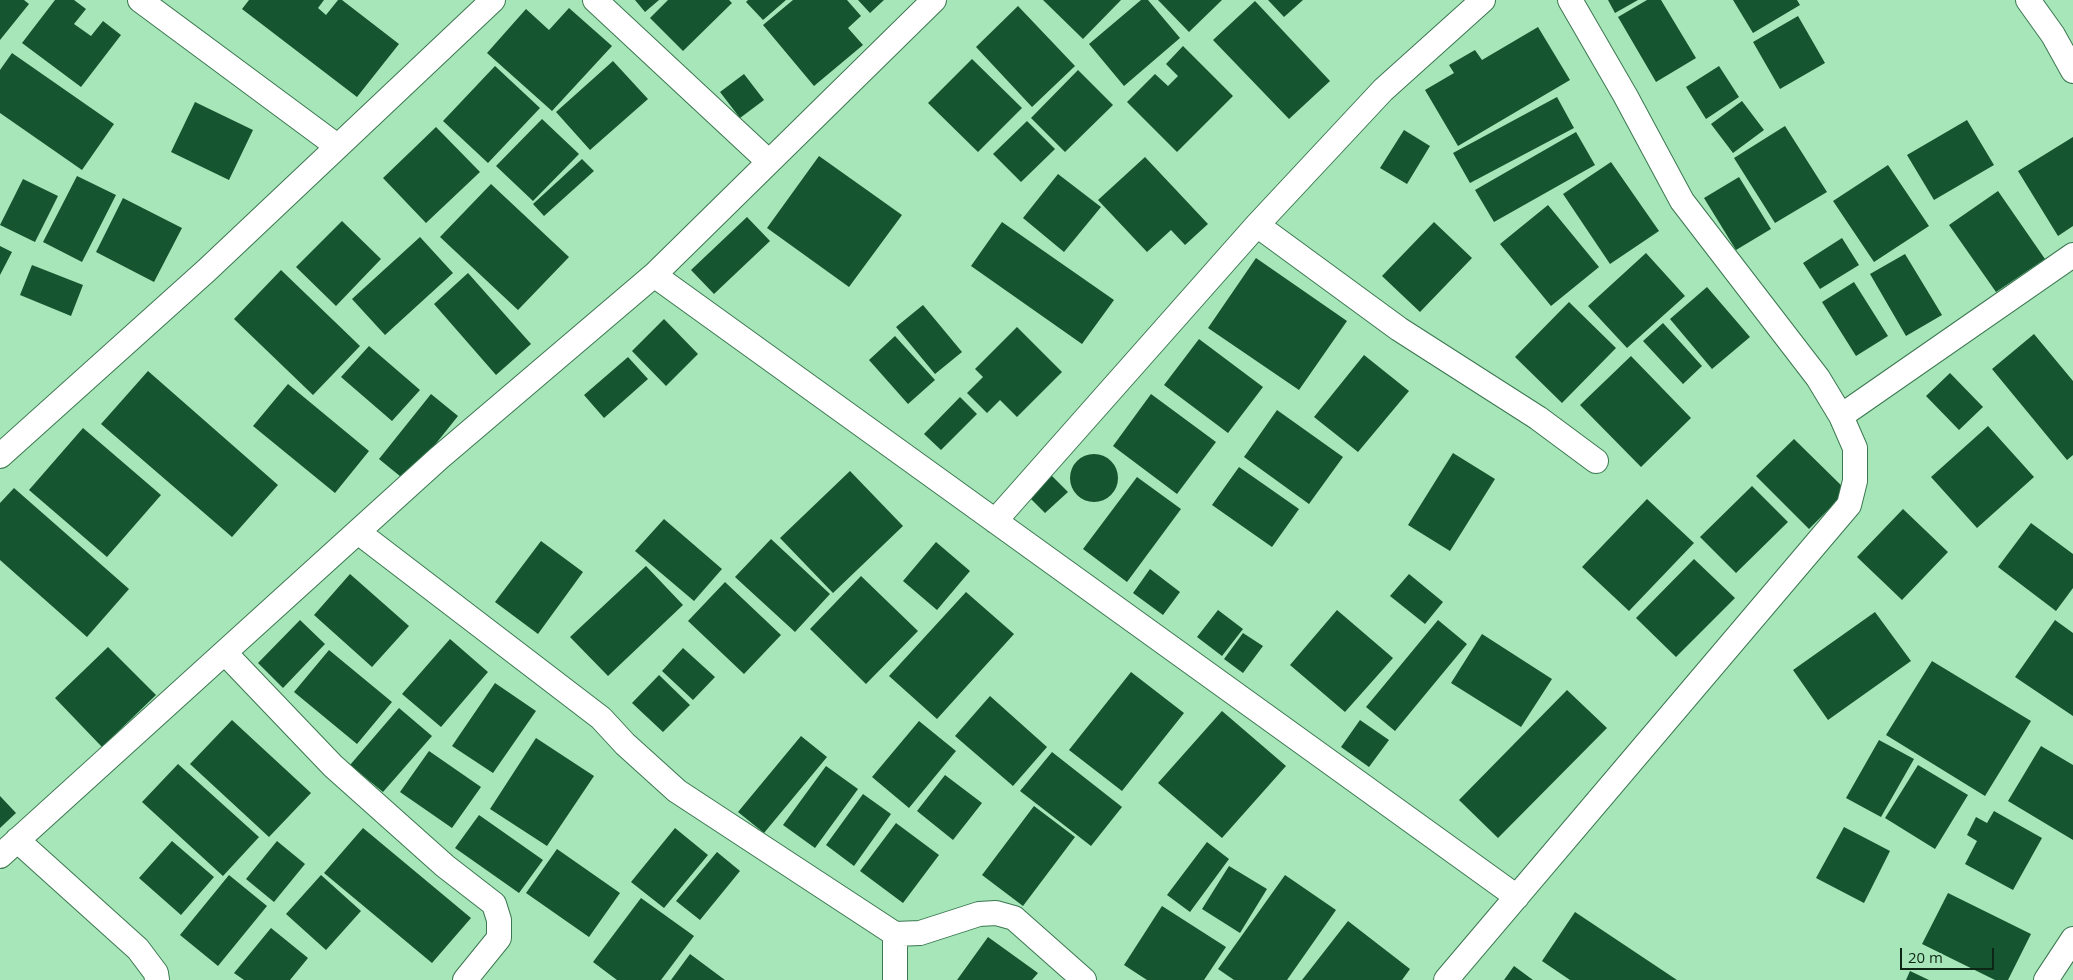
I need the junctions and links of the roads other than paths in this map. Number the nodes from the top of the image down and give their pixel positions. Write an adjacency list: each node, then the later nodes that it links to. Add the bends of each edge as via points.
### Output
1 (140, 0): 9 (street)
2 (493, 0): 9 (street)
3 (595, 0): 10 (street)
4 (934, 0): 10 (street)
5 (1482, 0): 11 (street, via 1383,90)
6 (1570, 0): 14 (street, via 1682,202 1818,378)
7 (2028, 0): 8 (street)
8 (2073, 71)
9 (337, 146): 15 (street, via 208,270)
10 (769, 162): 13 (street)
11 (1257, 225): 16 (street, via 1399,329 1538,418); 17 (street)
12 (2073, 255): 14 (street)
13 (654, 276): 17 (street); 18 (street, via 438,458)
14 (1841, 416): 21 (street, via 1855,448 1855,482 1848,505)
15 (0, 456)
16 (1596, 461)
17 (995, 521): 21 (street)
18 (358, 532): 19 (street); 22 (street, via 601,718 677,792)
19 (224, 653): 20 (street); 25 (street, via 332,766 445,866 494,904 500,938)
20 (9, 848): 24 (street, via 138,949 156,973)
21 (1517, 897): 28 (street)
22 (895, 934): 26 (street); 27 (street, via 920,933 979,914 996,912 1014,918)
23 (2073, 939): 29 (street)
24 (157, 980)
25 (465, 980)
26 (895, 980)
27 (1084, 980)
28 (1446, 980)
29 (2046, 980)

